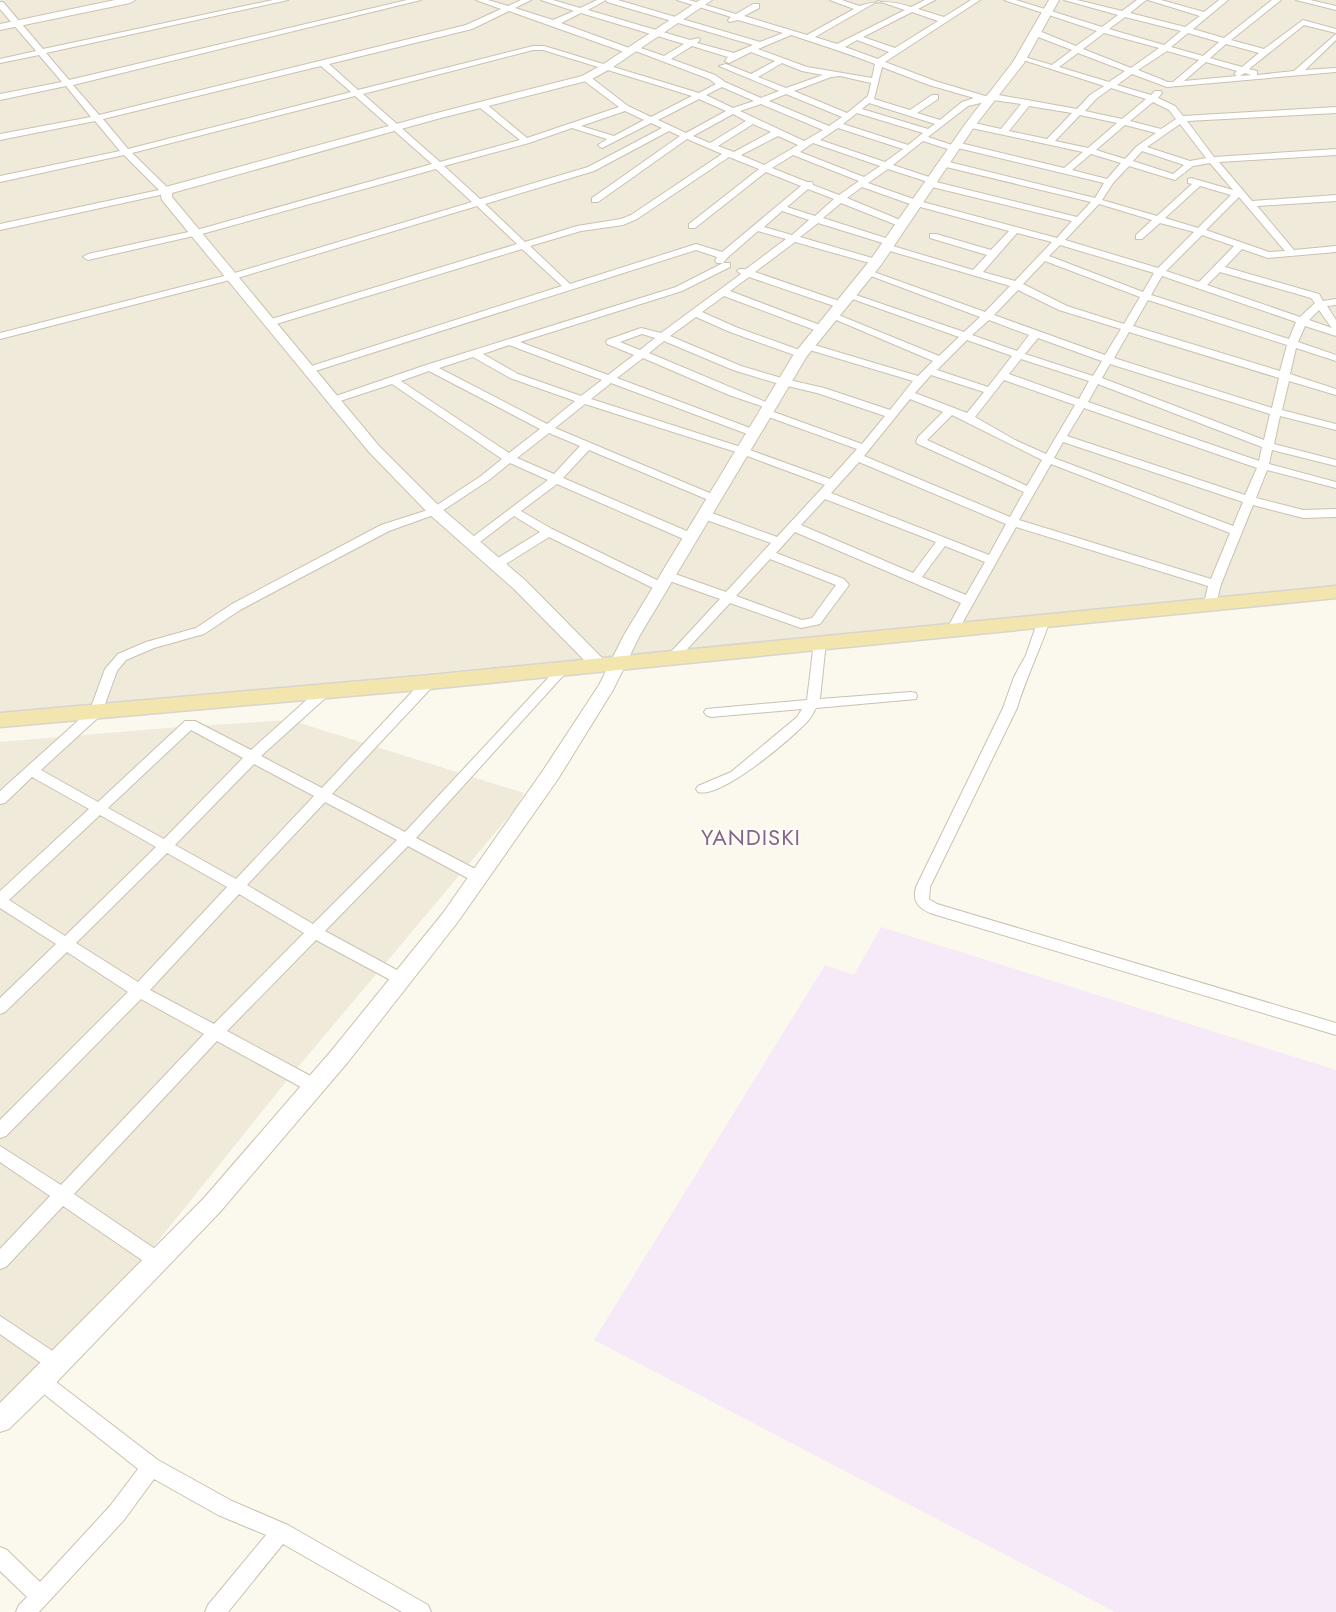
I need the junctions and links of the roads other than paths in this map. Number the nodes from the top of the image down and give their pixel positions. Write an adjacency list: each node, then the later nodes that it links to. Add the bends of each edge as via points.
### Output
1 (130, 0): 42 (street)
2 (284, 0): 64 (street)
3 (417, 0): 88 (street)
4 (480, 0): 31 (street)
5 (527, 0): 31 (street)
6 (545, 0): 33 (street)
7 (603, 0): 33 (street)
8 (610, 0): 28 (street)
9 (648, 0): 28 (street)
10 (681, 0): 25 (street)
11 (834, 0): 29 (street)
12 (875, 0): 29 (street)
13 (882, 0): 32 (street)
14 (931, 0): 32 (street)
15 (976, 0): 40 (street)
16 (1008, 0): 34 (street)
17 (1054, 0): 34 (street)
18 (1068, 0): 24 (street)
19 (1142, 0): 35 (street)
20 (1152, 0): 36 (street)
21 (1224, 0): 36 (street)
22 (1278, 0): 55 (street)
23 (1300, 0): 30 (street)
24 (1086, 2): 35 (street)
25 (703, 3): 37 (street); 38 (street)
26 (0, 4): 42 (street)
27 (756, 6): 37 (street)
28 (634, 7): 38 (street); 39 (street)
29 (859, 8): 53 (street)
30 (1336, 8)
31 (508, 9): 41 (street); 72 (street, via 469,27)
32 (912, 10): 40 (street); 54 (street)
33 (580, 11): 39 (street); 41 (street)
34 (1046, 13): 45 (street); 49 (street)
35 (1125, 14): 45 (street); 46 (street)
36 (1206, 15): 46 (street)
37 (736, 18): 44 (street); 50 (street)
38 (678, 19): 44 (street); 48 (street)
39 (610, 20): 48 (street)
40 (944, 20): 63 (street)
41 (554, 23): 61 (street)
42 (16, 24): 43 (street); 64 (street)
43 (0, 27)
44 (713, 30): 50 (street); 56 (street)
45 (1103, 30): 59 (street); 62 (street)
46 (1186, 30): 55 (street); 59 (street)
47 (1336, 31): 65 (street, via 1303,22)
48 (658, 33): 56 (street); 61 (street)
49 (1036, 33): 62 (street); 67 (street)
50 (757, 34): 51 (street); 57 (street)
51 (788, 34): 53 (street); 57 (street)
52 (1336, 36): 80 (street)
53 (806, 38): 58 (street)
54 (858, 38): 58 (street); 63 (street)
55 (1225, 41): 65 (street); 69 (street)
56 (692, 42): 66 (street); 68 (street)
57 (760, 45): 60 (street)
58 (838, 47): 73 (street)
59 (1165, 48): 69 (street); 77 (street)
60 (751, 49): 66 (street); 71 (street)
61 (632, 50): 68 (street); 75 (street)
62 (1078, 50): 76 (street); 77 (street)
63 (894, 51): 73 (street)
64 (42, 52): 70 (street); 88 (street)
65 (1264, 52): 79 (street)
66 (734, 56): 74 (street)
67 (1021, 58): 76 (street); 97 (street)
68 (665, 59): 83 (street)
69 (1203, 59): 79 (street); 91 (street)
70 (0, 61)
71 (780, 61): 81 (street); 84 (street)
72 (323, 62): 93 (street); 110 (street)
73 (879, 62): 87 (street); 97 (street, via 932,83)
74 (723, 66): 83 (street); 84 (street)
75 (606, 67): 85 (street); 93 (street, via 544,48 533,48); 94 (street)
76 (1053, 68): 90 (street)
77 (1133, 70): 90 (street); 91 (street)
78 (1336, 70): 80 (street)
79 (1243, 71): 82 (street); 86 (street)
80 (1297, 73): 82 (street)
81 (835, 74): 87 (street); 92 (street)
82 (1264, 76): 86 (street)
83 (712, 77): 89 (street)
84 (752, 77): 92 (street)
85 (586, 78): 102 (street); 103 (street)
86 (1231, 79): 91 (street)
87 (874, 81): 100 (street, via 872,97)
88 (69, 83): 95 (street); 110 (street)
89 (722, 84): 94 (street); 99 (street)
90 (1110, 84): 98 (street); 107 (street)
91 (1172, 84): 98 (street)
92 (786, 91): 99 (street); 109 (street)
93 (357, 93): 119 (street); 137 (street)
94 (698, 95): 104 (street); 111 (street)
95 (0, 97)
96 (935, 97): 108 (street)
97 (989, 98): 101 (street); 115 (street, via 965,104); 116 (street)
98 (1152, 98): 112 (street, via 1172,108); 114 (street)
99 (760, 100): 104 (street); 118 (street)
100 (868, 100): 105 (street); 108 (street)
101 (1027, 103): 107 (street); 122 (street)
102 (482, 106): 119 (street); 128 (street)
103 (625, 108): 111 (street); 117 (street)
104 (733, 110): 113 (street); 125 (street)
105 (856, 110): 109 (street); 124 (street)
106 (1336, 110): 112 (street)
107 (1080, 112): 114 (street); 130 (street)
108 (911, 113): 115 (street)
109 (848, 116): 118 (street)
110 (97, 118): 126 (street); 137 (street)
111 (650, 119): 120 (street); 127 (street)
112 (1181, 119): 123 (street); 141 (street)
113 (754, 120): 121 (street); 132 (street)
114 (1123, 122): 123 (street); 136 (street)
115 (942, 123): 124 (street)
116 (970, 125): 122 (street); 133 (street)
117 (573, 126): 127 (street); 128 (street)
118 (833, 127): 129 (street); 134 (street)
119 (395, 128): 145 (street); 156 (street)
120 (669, 128): 125 (street); 162 (street, via 591,169)
121 (778, 132): 129 (street); 140 (street)
122 (1003, 132): 130 (street)
123 (1163, 132): 135 (street)
124 (926, 135): 133 (street); 134 (street)
125 (686, 136): 132 (street); 160 (street)
126 (0, 137)
127 (613, 138): 131 (street)
128 (526, 141): 145 (street)
129 (809, 142): 138 (street); 146 (street)
130 (1049, 142): 136 (street)
131 (602, 144)
132 (711, 146): 140 (street)
133 (955, 147): 143 (street); 148 (street)
134 (910, 148): 146 (street)
135 (1140, 148): 142 (street); 144 (street)
136 (1090, 151): 142 (street); 148 (street)
137 (126, 152): 150 (street); 156 (street)
138 (793, 152): 147 (street); 151 (street)
139 (1336, 152): 141 (street)
140 (732, 154): 147 (street); 181 (street, via 623,222 580,228)
141 (1212, 160): 144 (street); 157 (street)
142 (1128, 163): 149 (street); 153 (street)
143 (945, 164): 152 (street); 161 (street)
144 (1190, 164): 149 (street)
145 (437, 165): 162 (street); 175 (street)
146 (886, 166): 151 (street); 152 (street)
147 (767, 168): 155 (street); 170 (street)
148 (1065, 172): 153 (street)
149 (1175, 177): 154 (street)
150 (0, 179)
151 (864, 182): 158 (street); 163 (street)
152 (931, 182): 163 (street); 168 (street)
153 (1110, 182): 161 (street)
154 (1198, 183): 157 (street); 167 (street)
155 (809, 184): 158 (street); 165 (street)
156 (166, 191): 171 (street); 175 (street, via 166,197)
157 (1238, 193): 164 (street); 174 (street)
158 (841, 198): 166 (street); 169 (street)
159 (1336, 198): 164 (street)
160 (595, 200)
161 (1097, 201): 167 (street); 168 (street)
162 (477, 202): 181 (street); 194 (street)
163 (916, 203): 169 (street); 173 (street)
164 (1249, 204): 184 (street)
165 (781, 208): 166 (street); 172 (street)
166 (817, 219): 178 (street); 180 (street)
167 (1158, 219): 174 (street); 177 (street)
168 (1078, 220): 179 (street)
169 (902, 224): 180 (street)
170 (692, 226)
171 (0, 228)
172 (758, 228): 178 (street); 188 (street)
173 (1016, 229): 179 (street); 185 (street)
174 (1200, 231): 182 (street); 192 (street)
175 (196, 233): 186 (street); 194 (street)
176 (933, 236): 185 (street)
177 (1139, 237)
178 (794, 238): 189 (street); 193 (street)
179 (1058, 241): 187 (street); 192 (street)
180 (887, 244): 189 (street); 191 (street)
181 (523, 245): 197 (street); 207 (street)
182 (1241, 245): 184 (street, via 1268,255); 190 (street)
183 (1336, 249): 184 (street)
184 (1290, 252)
185 (993, 254): 191 (street)
186 (88, 257)
187 (1042, 257): 195 (street); 199 (street)
188 (725, 260): 193 (street); 197 (street, via 696,247); 216 (street, via 679,289)
189 (872, 268): 200 (street); 204 (street)
190 (1218, 268): 196 (street); 202 (street, via 1315,296)
191 (978, 272): 195 (street)
192 (1160, 272): 196 (street); 199 (street)
193 (747, 273): 198 (street); 200 (street)
194 (232, 277): 207 (street); 213 (street)
195 (1016, 285): 204 (street); 208 (street, via 1063,308)
196 (1201, 286): 206 (street)
197 (568, 287): 226 (street)
198 (722, 292): 203 (street); 210 (street)
199 (1146, 296): 208 (street); 217 (street)
200 (845, 300): 205 (street); 215 (street)
201 (1336, 302): 202 (street)
202 (1319, 304): 206 (street); 209 (street)
203 (695, 313): 214 (street); 218 (street, via 734,330)
204 (988, 315): 211 (street); 215 (street)
205 (832, 316): 210 (street); 223 (street)
206 (1301, 322): 212 (street); 217 (street)
207 (269, 323): 226 (street)
208 (1128, 327): 224 (street); 229 (street)
209 (1336, 327)
210 (821, 329): 218 (street)
211 (1036, 333): 221 (street); 224 (street)
212 (1336, 333)
213 (0, 336)
214 (663, 337): 220 (street); 220 (street, via 641,331 611,342); 234 (street, via 736,368)
215 (964, 337): 221 (street); 223 (street)
216 (512, 342): 219 (street); 231 (street)
217 (1292, 344): 222 (street); 229 (street)
218 (804, 350): 232 (street); 234 (street)
219 (476, 354): 225 (street); 239 (street, via 514,376)
220 (643, 354): 231 (street); 241 (street)
221 (1018, 355): 228 (street); 233 (street)
222 (1336, 358)
223 (939, 360): 227 (street)
224 (1108, 360): 233 (street); 244 (street)
225 (430, 367): 230 (street); 247 (street)
226 (309, 370): 238 (street)
227 (930, 371): 232 (street); 235 (street)
228 (1003, 376): 235 (street); 240 (street)
229 (1283, 377): 236 (street); 244 (street)
230 (393, 380): 238 (street); 254 (street)
231 (610, 380): 239 (street); 248 (street)
232 (920, 380): 237 (street)
233 (1096, 380): 240 (street); 251 (street)
234 (784, 382): 241 (street); 243 (street, via 820,390)
235 (991, 391): 245 (street)
236 (1336, 392)
237 (907, 394): 242 (street); 243 (street)
238 (334, 400): 266 (street, via 374,449)
239 (584, 401): 247 (street); 252 (street)
240 (1081, 404): 249 (street); 257 (street)
241 (768, 409): 248 (street); 253 (street)
242 (950, 411): 245 (street); 261 (street, via 922,442)
243 (891, 414): 253 (street)
244 (1276, 414): 246 (street); 251 (street)
245 (969, 418): 255 (street)
246 (1336, 428)
247 (549, 429): 250 (street); 254 (street)
248 (754, 433): 252 (street)
249 (1061, 438): 255 (street); 264 (street)
250 (587, 445): 258 (street); 263 (street)
251 (1268, 446): 256 (street); 257 (street)
252 (743, 451): 259 (street); 263 (street)
253 (860, 453): 259 (street); 269 (street)
254 (510, 459): 258 (street); 266 (street)
255 (1048, 460): 261 (street); 271 (street)
256 (1336, 463)
257 (1262, 466): 260 (street); 264 (street)
258 (556, 479): 265 (street); 273 (street)
259 (833, 484): 262 (street)
260 (1336, 485)
261 (1030, 491): 269 (street)
262 (824, 494): 270 (street); 274 (street)
263 (714, 499): 268 (street)
264 (1249, 500): 267 (street, via 1303,514); 271 (street)
265 (513, 511): 272 (street); 275 (street)
266 (436, 512): 275 (street); 298 (street, via 385,528 236,608 200,631 150,645 122,657 111,669)
267 (1336, 513)
268 (705, 515): 273 (street); 276 (street)
269 (1012, 522): 278 (street); 282 (street)
270 (794, 526): 276 (street); 280 (street)
271 (1236, 531): 282 (street)
272 (548, 532): 279 (street); 281 (street)
273 (692, 538): 281 (street)
274 (943, 541): 278 (street); 280 (street)
275 (472, 542): 279 (street)
276 (780, 542): 277 (street)
277 (768, 554): 284 (street); 284 (street, via 840,582 842,589 810,624 801,624)
278 (991, 560): 285 (street)
279 (497, 564): 292 (street)
280 (914, 578): 285 (street)
281 (665, 581): 284 (street); 291 (street, via 632,635)
282 (1215, 584): 286 (street)
283 (1336, 592): 286 (main road)
284 (729, 598): 290 (street)
285 (968, 601): 288 (street)
286 (1210, 604): 287 (main road)
287 (1044, 620): 288 (main road); 317 (street, via 1010,708 923,887 922,901 926,906)
288 (953, 628): 289 (main road)
289 (820, 642): 290 (main road); 297 (street)
290 (674, 656): 291 (main road)
291 (620, 662): 292 (main road); 309 (street, via 551,774)
292 (598, 664): 293 (main road)
293 (565, 667): 294 (main road); 307 (street)
294 (429, 682): 295 (main road); 304 (street)
295 (326, 690): 298 (main road); 301 (street)
296 (911, 696): 297 (street)
297 (813, 703): 299 (street); 303 (street, via 802,720 736,775)
298 (96, 712): 300 (main road); 302 (street)
299 (711, 712)
300 (0, 720)
301 (252, 757): 304 (street); 306 (street, via 190,724); 308 (street)
302 (32, 770): 305 (street); 306 (street)
303 (703, 789)
304 (324, 796): 307 (street); 310 (street)
305 (0, 798)
306 (98, 808): 308 (street); 311 (street)
307 (407, 839): 309 (street); 312 (street)
308 (165, 846): 310 (street); 313 (street)
309 (478, 877): 314 (street)
310 (237, 886): 312 (street); 315 (street)
311 (0, 900): 313 (street)
312 (316, 933): 314 (street); 318 (street)
313 (67, 944): 315 (street); 316 (street)
314 (401, 979): 319 (street)
315 (139, 990): 318 (street); 320 (street)
316 (0, 1008)
317 (1336, 1029)
318 (215, 1032): 319 (street); 322 (street)
319 (314, 1086): 324 (street, via 212,1205)
320 (0, 1131)
321 (0, 1153): 322 (street)
322 (61, 1195): 323 (street); 324 (street)
323 (0, 1261)
324 (158, 1261): 326 (street)
325 (0, 1324): 326 (street)
326 (57, 1364): 327 (street)
327 (41, 1381): 328 (street); 329 (street)
328 (0, 1420)
329 (151, 1467): 330 (street, via 225,1508); 332 (street, via 117,1513)
330 (281, 1532): 334 (street); 335 (street)
331 (0, 1557): 332 (street)
332 (40, 1596): 333 (street)
333 (26, 1612)
334 (215, 1612)
335 (421, 1612)

